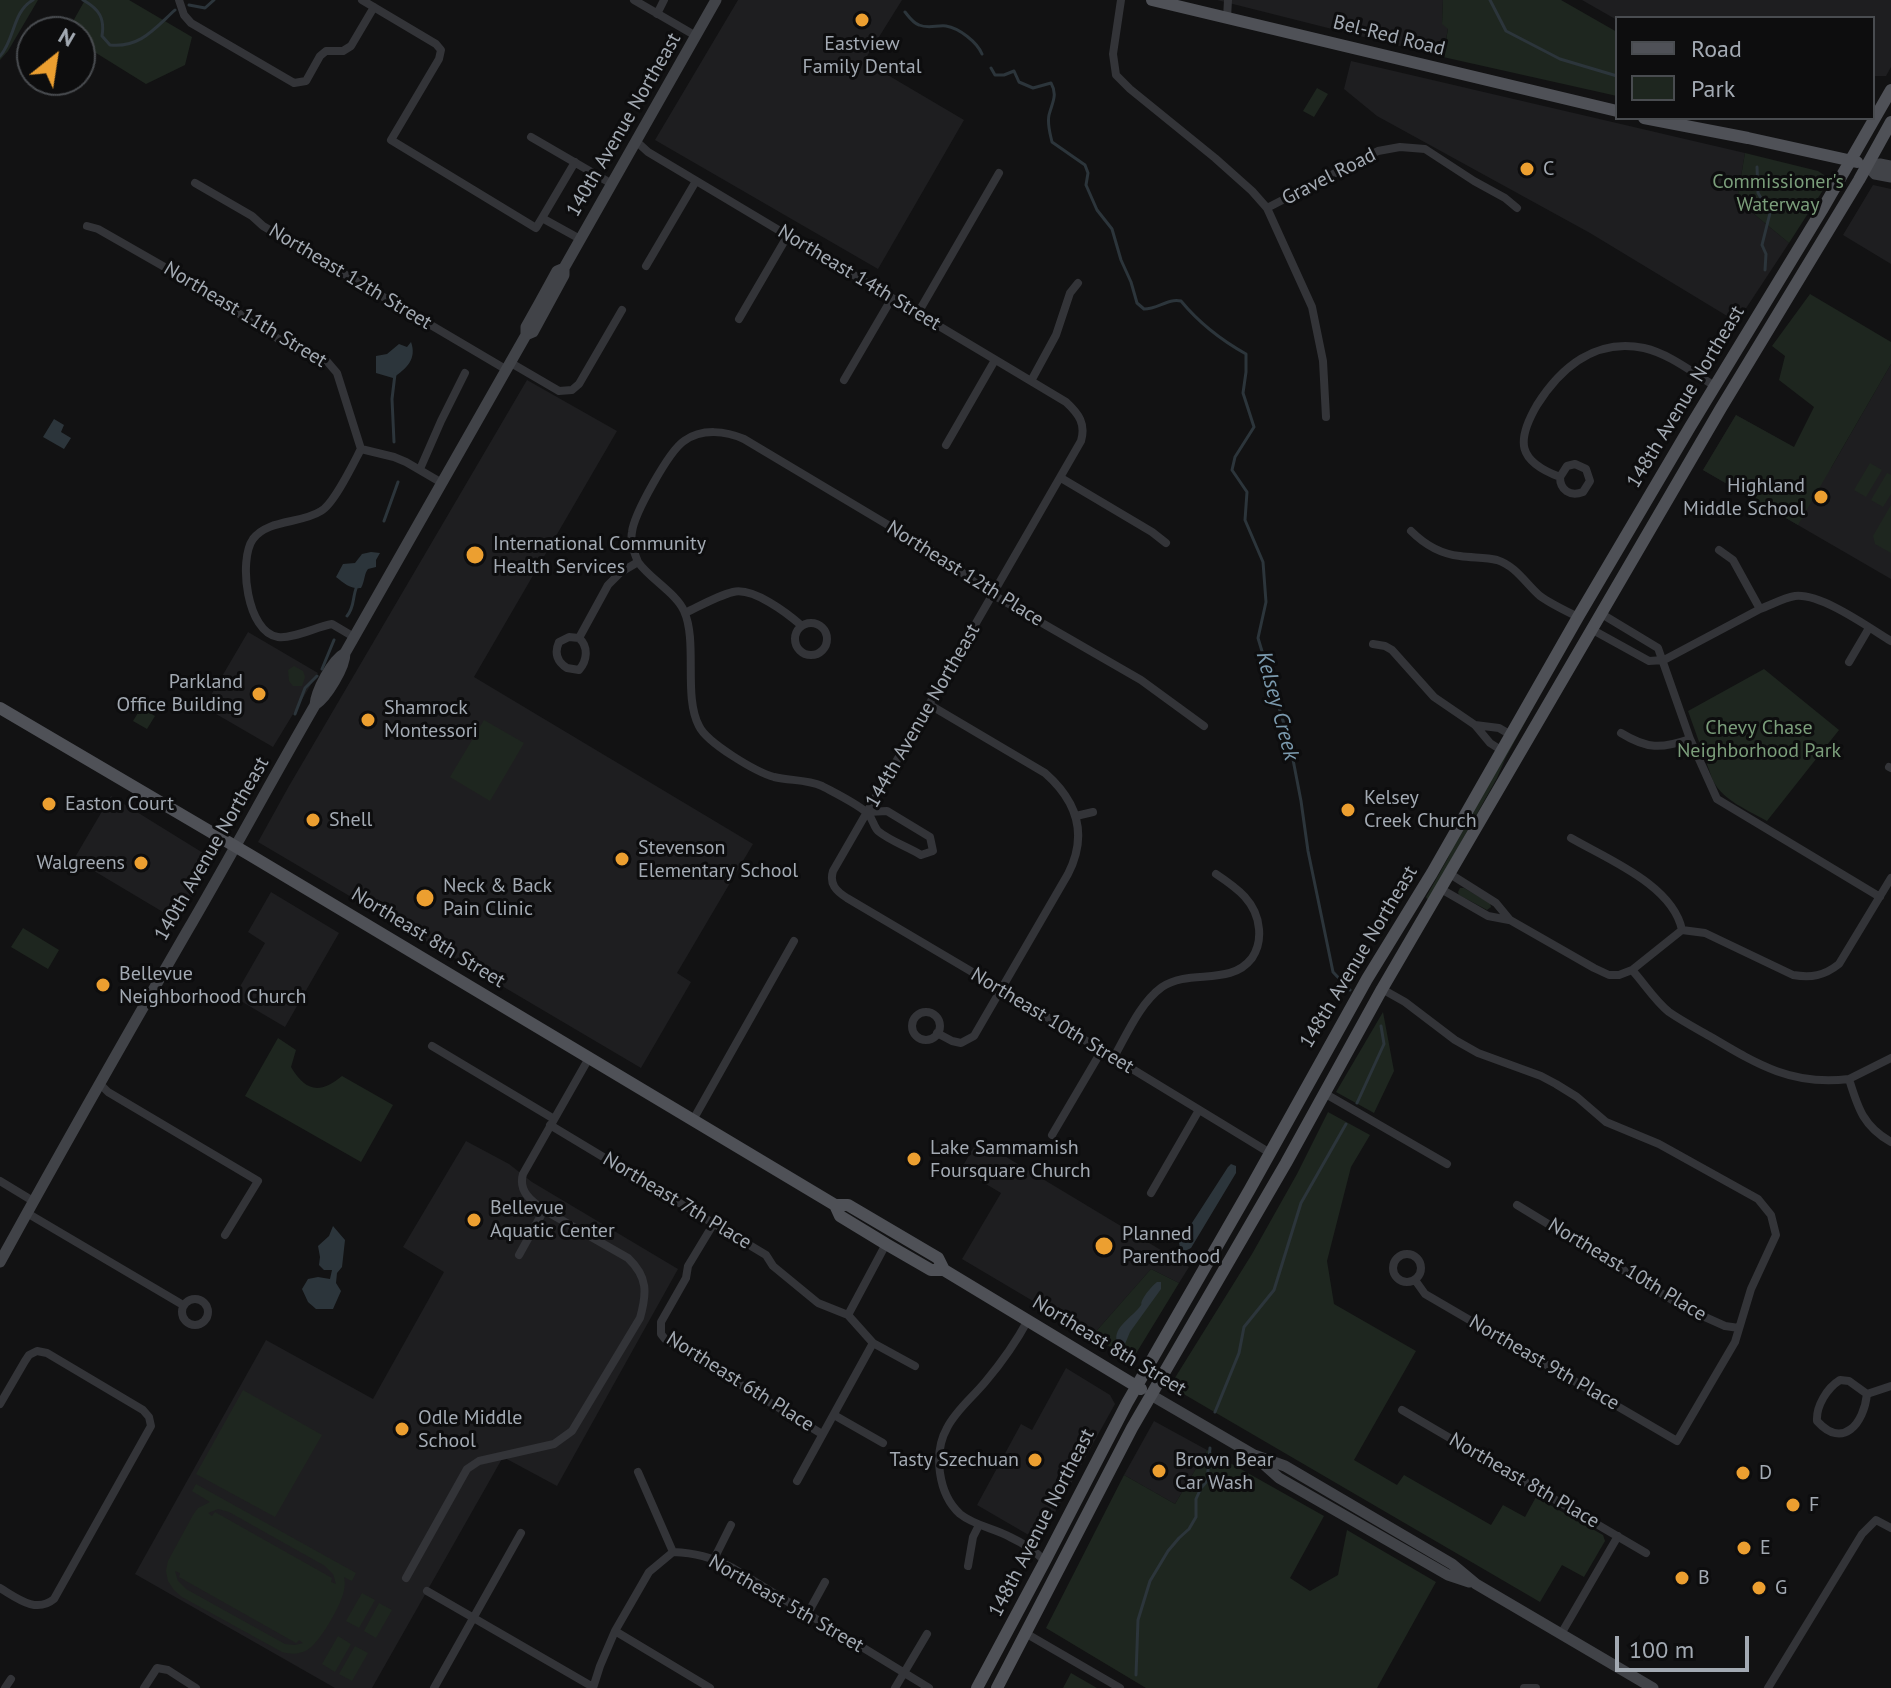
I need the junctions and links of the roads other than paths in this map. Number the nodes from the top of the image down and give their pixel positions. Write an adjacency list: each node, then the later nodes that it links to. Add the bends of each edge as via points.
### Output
1 (179, 0): 9 (street, via 191,23 294,83 308,78 323,53 351,46)
2 (362, 0): 9 (street)
3 (634, 0): 10 (street)
4 (664, 0): 10 (street)
5 (716, 0): 12 (main road, 140th Avenue Northeast)
6 (1121, 0): 30 (street, via 1113,54 1116,75)
7 (1152, 0): 11 (main road, Bel-Red Road)
8 (1228, 0): 11 (street)
9 (374, 7): 32 (street, via 441,50 391,140 536,228)
10 (657, 14): 12 (street)
11 (1227, 18): 14 (main road, Bel-Red Road)
12 (696, 36): 20 (main road, 140th Avenue Northeast)
13 (1891, 90): 15 (main road, 148th Avenue Northeast)
14 (1615, 111)
15 (1875, 117)
16 (1654, 120): 21 (main road)
17 (1873, 120): 21 (main road, 148th Avenue Northeast)
18 (1891, 122): 23 (main road, 148th Avenue Northeast)
19 (531, 137): 22 (street)
20 (636, 141): 27 (street, Northeast 14th Street); 29 (main road, 140th Avenue Northeast)
21 (1849, 160): 23 (main road); 44 (main road, 148th Avenue Northeast)
22 (575, 162): 29 (street); 32 (street)
23 (1867, 165): 24 (main road); 26 (main road, via 1875,174); 49 (main road, 148th Avenue Northeast)
24 (1891, 166)
25 (999, 173): 40 (street)
26 (1891, 177)
27 (696, 181): 34 (street, Northeast 14th Street); 36 (street)
28 (195, 183): 43 (street, Northeast 12th Street)
29 (612, 184): 35 (main road, 140th Avenue Northeast)
30 (1267, 208): 31 (street, Gravel Road, via 1378,151 1400,147 1425,149); 51 (street, via 1312,307 1323,361)
31 (1517, 208)
32 (542, 218): 35 (street)
33 (87, 226): 53 (street, Northeast 11th Street, via 217,297 289,345 325,359 337,373)
34 (788, 235): 38 (street, Northeast 14th Street); 41 (street)
35 (580, 239): 43 (main road, 140th Avenue Northeast, via 557,271)
36 (646, 266)
37 (1078, 283): 47 (street)
38 (892, 298): 40 (street, Northeast 14th Street); 46 (street)
39 (622, 310): 43 (street, Northeast 12th Street, via 579,384 568,391)
40 (918, 313): 42 (street, Northeast 14th Street)
41 (739, 319)
42 (995, 360): 47 (street, Northeast 14th Street); 52 (street)
43 (509, 366): 57 (main road, 140th Avenue Northeast)
44 (1724, 371): 48 (main road, 148th Avenue Northeast); 49 (main road, via 1733,380)
45 (465, 373): 54 (street)
46 (844, 380)
47 (1031, 381): 50 (street, Northeast 14th Street)
48 (1715, 386): 55 (street, via 1645,348 1621,345 1587,354 1556,378 1524,433 1531,460); 66 (main road, 148th Avenue Northeast)
49 (1721, 408): 65 (main road, 148th Avenue Northeast)
50 (1080, 417): 56 (street, 144th Avenue Northeast, via 1084,432)
51 (1326, 417)
52 (946, 445)
53 (361, 449): 54 (street); 70 (street, via 328,506 265,529 253,540 244,572 253,612 271,635 285,637 332,624)
54 (420, 469): 57 (street)
55 (1560, 477)
56 (1061, 478): 59 (street); 62 (street, 144th Avenue Northeast)
57 (442, 483): 70 (main road, 140th Avenue Northeast)
58 (1411, 531): 66 (street, via 1446,553 1499,561 1541,596)
59 (1166, 543)
60 (1719, 550): 63 (street, via 1733,560)
61 (638, 562): 62 (street, Northeast 12th Place, via 631,535 634,520 674,450 695,436 720,432 744,439 945,559); 64 (street); 71 (street, via 608,585)
62 (993, 596): 77 (street, 144th Avenue Northeast); 80 (street, Northeast 12th Place, via 1141,680)
63 (1760, 609): 68 (street, via 1806,596); 74 (street)
64 (685, 613): 67 (street, via 741,591); 86 (street, via 693,713 709,740 755,769 810,781)
65 (1600, 613): 69 (main road, 148th Avenue Northeast); 74 (street, via 1658,648)
66 (1578, 617): 76 (main road, 148th Avenue Northeast)
67 (802, 626)
68 (1869, 628): 72 (street); 75 (street)
69 (1591, 629): 74 (street, via 1649,661); 84 (main road, 148th Avenue Northeast)
70 (354, 637): 90 (main road, 140th Avenue Northeast, via 323,700 315,705)
71 (579, 638)
72 (1891, 641)
73 (1373, 644): 79 (street, via 1392,650 1434,697)
74 (1664, 660): 83 (street)
75 (1849, 662)
76 (1530, 701): 82 (main road, 148th Avenue Northeast); 84 (main road, via 1538,700 1539,707)
77 (930, 705): 86 (street, 144th Avenue Northeast); 88 (street, via 1045,773 1058,784)
78 (0, 708): 90 (main road, Northeast 8th Street)
79 (1475, 725): 82 (street); 85 (street)
80 (1204, 726)
81 (1621, 733): 83 (street, via 1656,747)
82 (1511, 735): 85 (main road, 148th Avenue Northeast)
83 (1690, 739): 97 (street, via 1717,799)
84 (1523, 745): 93 (main road, 148th Avenue Northeast)
85 (1501, 750): 91 (main road, 148th Avenue Northeast)
86 (868, 812): 86 (street, via 877,830 921,855 933,851 930,837 887,811); 95 (street, 144th Avenue Northeast, via 833,871)
87 (1093, 812): 88 (street)
88 (1076, 816): 103 (street, via 1075,860)
89 (1571, 838): 100 (street, via 1660,892 1672,904)
90 (235, 846): 109 (main road, Northeast 8th Street); 112 (main road, 140th Avenue Northeast)
91 (1432, 873): 98 (main road, via 1423,900 1426,905); 119 (main road, 148th Avenue Northeast)
92 (1216, 874): 108 (street, via 1254,907 1260,934 1254,955 1237,972 1165,985 1147,1002)
93 (1450, 874): 96 (main road, 148th Avenue Northeast); 99 (street, via 1496,903)
94 (1891, 878): 97 (street)
95 (835, 888): 103 (street, Northeast 10th Street)
96 (1441, 889): 98 (main road, 148th Avenue Northeast); 99 (street, via 1488,916)
97 (1880, 897): 100 (street, via 1839,964 1806,977 1705,933)
98 (1434, 902): 104 (main road, 148th Avenue Northeast)
99 (1510, 920): 102 (street, via 1601,972 1619,975)
100 (1682, 930): 102 (street)
101 (794, 941): 115 (street)
102 (1632, 970): 111 (street, via 1667,1010 1768,1068 1803,1080)
103 (1001, 989): 105 (street, via 968,1041); 107 (street, Northeast 10th Street)
104 (1382, 989): 113 (main road, 148th Avenue Northeast); 140 (street, via 1478,1053 1541,1076 1606,1122 1659,1144 1758,1199 1771,1215 1776,1235)
105 (937, 1033)
106 (432, 1046): 116 (street, Northeast 7th Place)
107 (1102, 1050): 108 (street, Northeast 10th Street); 117 (street)
108 (1114, 1057): 114 (street, Northeast 10th Street)
109 (589, 1058): 115 (main road, Northeast 8th Street); 116 (street)
110 (1891, 1058): 111 (street)
111 (1849, 1079): 118 (street, via 1867,1123)
112 (99, 1083): 124 (main road, 140th Avenue Northeast); 131 (street, via 258,1181)
113 (1324, 1093): 120 (street); 130 (main road, 148th Avenue Northeast)
114 (1199, 1110): 119 (street, Northeast 10th Street); 123 (street)
115 (693, 1120): 125 (main road, Northeast 8th Street)
116 (552, 1122): 127 (street, via 521,1179 522,1188); 129 (street, Northeast 7th Place)
117 (1052, 1135)
118 (1891, 1142)
119 (1270, 1153): 122 (main road, 148th Avenue Northeast)
120 (1447, 1164)
121 (0, 1181): 124 (street)
122 (1250, 1189): 130 (main road, via 1233,1230 1239,1236); 144 (main road, 148th Avenue Northeast)
123 (1151, 1193)
124 (33, 1201): 128 (main road, 140th Avenue Northeast)
125 (835, 1205): 132 (main road, Northeast 8th Street, via 840,1216); 135 (main road, Northeast 8th Street, via 848,1205 938,1258)
126 (1517, 1205): 140 (street, Northeast 10th Place, via 1687,1309)
127 (544, 1210): 133 (street); 165 (street, via 635,1264 646,1297 640,1318 572,1431 554,1444 479,1461 467,1469)
128 (27, 1213): 134 (main road, 140th Avenue Northeast); 137 (street)
129 (714, 1223): 138 (street, Northeast 7th Place, via 766,1255 818,1303); 150 (street, Northeast 6th Place, via 661,1322 661,1334)
130 (1246, 1233): 146 (main road, 148th Avenue Northeast)
131 (225, 1235)
132 (886, 1244): 135 (main road, Northeast 8th Street, via 931,1270); 138 (street)
133 (519, 1255)
134 (0, 1262)
135 (944, 1270): 139 (main road, Northeast 8th Street)
136 (1415, 1280): 140 (street, Northeast 9th Place, via 1425,1294 1677,1441)
137 (183, 1305)
138 (848, 1315): 141 (street, Northeast 7th Place)
139 (1028, 1320): 144 (main road, Northeast 8th Street); 155 (street, via 1009,1352 955,1415 940,1451 939,1473 947,1496 959,1513)
140 (1739, 1328)
141 (873, 1343): 142 (street, Northeast 7th Place); 149 (street)
142 (915, 1366)
143 (1891, 1386): 145 (street)
144 (1136, 1387): 146 (main road, Northeast 8th Street); 159 (main road, 148th Avenue Northeast)
145 (1867, 1394): 145 (street, via 1840,1380 1826,1393 1817,1421 1830,1432 1847,1433 1864,1409)
146 (1151, 1395): 166 (main road, 148th Avenue Northeast); 175 (main road, Northeast 8th Street, via 1254,1455 1279,1478)
147 (0, 1404): 168 (street, via 29,1355 37,1351 143,1410 151,1426 59,1594 45,1605 27,1604)
148 (1402, 1410): 158 (street, Northeast 8th Place)
149 (834, 1415): 150 (street); 151 (street, Northeast 6th Place)
150 (822, 1434): 153 (street)
151 (883, 1443)
152 (638, 1472): 160 (street)
153 (797, 1481)
154 (731, 1525): 162 (street)
155 (979, 1525): 163 (street, via 1009,1536); 164 (street)
156 (1891, 1528): 192 (street, via 1876,1520 1862,1534)
157 (521, 1533): 171 (street)
158 (1618, 1536): 161 (street, Northeast 8th Place); 175 (street)
159 (1058, 1538): 163 (main road, 148th Avenue Northeast); 166 (main road, via 1065,1548)
160 (673, 1552): 162 (street, Northeast 5th Street); 172 (street, via 649,1572)
161 (1646, 1553)
162 (714, 1559): 170 (street, Northeast 5th Street)
163 (1045, 1561): 186 (main road, 148th Avenue Northeast)
164 (968, 1566)
165 (406, 1578)
166 (1055, 1579): 174 (main road, 148th Avenue Northeast)
167 (825, 1582): 170 (street)
168 (0, 1588)
169 (427, 1591): 171 (street)
170 (808, 1613): 176 (street, Northeast 5th Street)
171 (473, 1617): 181 (street); 182 (street)
172 (615, 1631): 182 (street); 183 (street)
173 (927, 1634): 176 (street)
174 (1027, 1634): 187 (main road, 148th Avenue Northeast); 188 (street)
175 (1561, 1634): 191 (main road, Northeast 8th Street)
176 (903, 1673): 184 (street); 185 (street, Northeast 5th Street)
177 (11, 1679): 178 (street)
178 (5, 1688)
179 (144, 1688): 180 (street, via 157,1668)
180 (196, 1688)
181 (434, 1688)
182 (593, 1688)
183 (710, 1688)
184 (895, 1688)
185 (929, 1688)
186 (977, 1688)
187 (997, 1688)
188 (1120, 1688)
189 (1524, 1688): 190 (street)
190 (1536, 1688)
191 (1653, 1688)
192 (1768, 1688)

